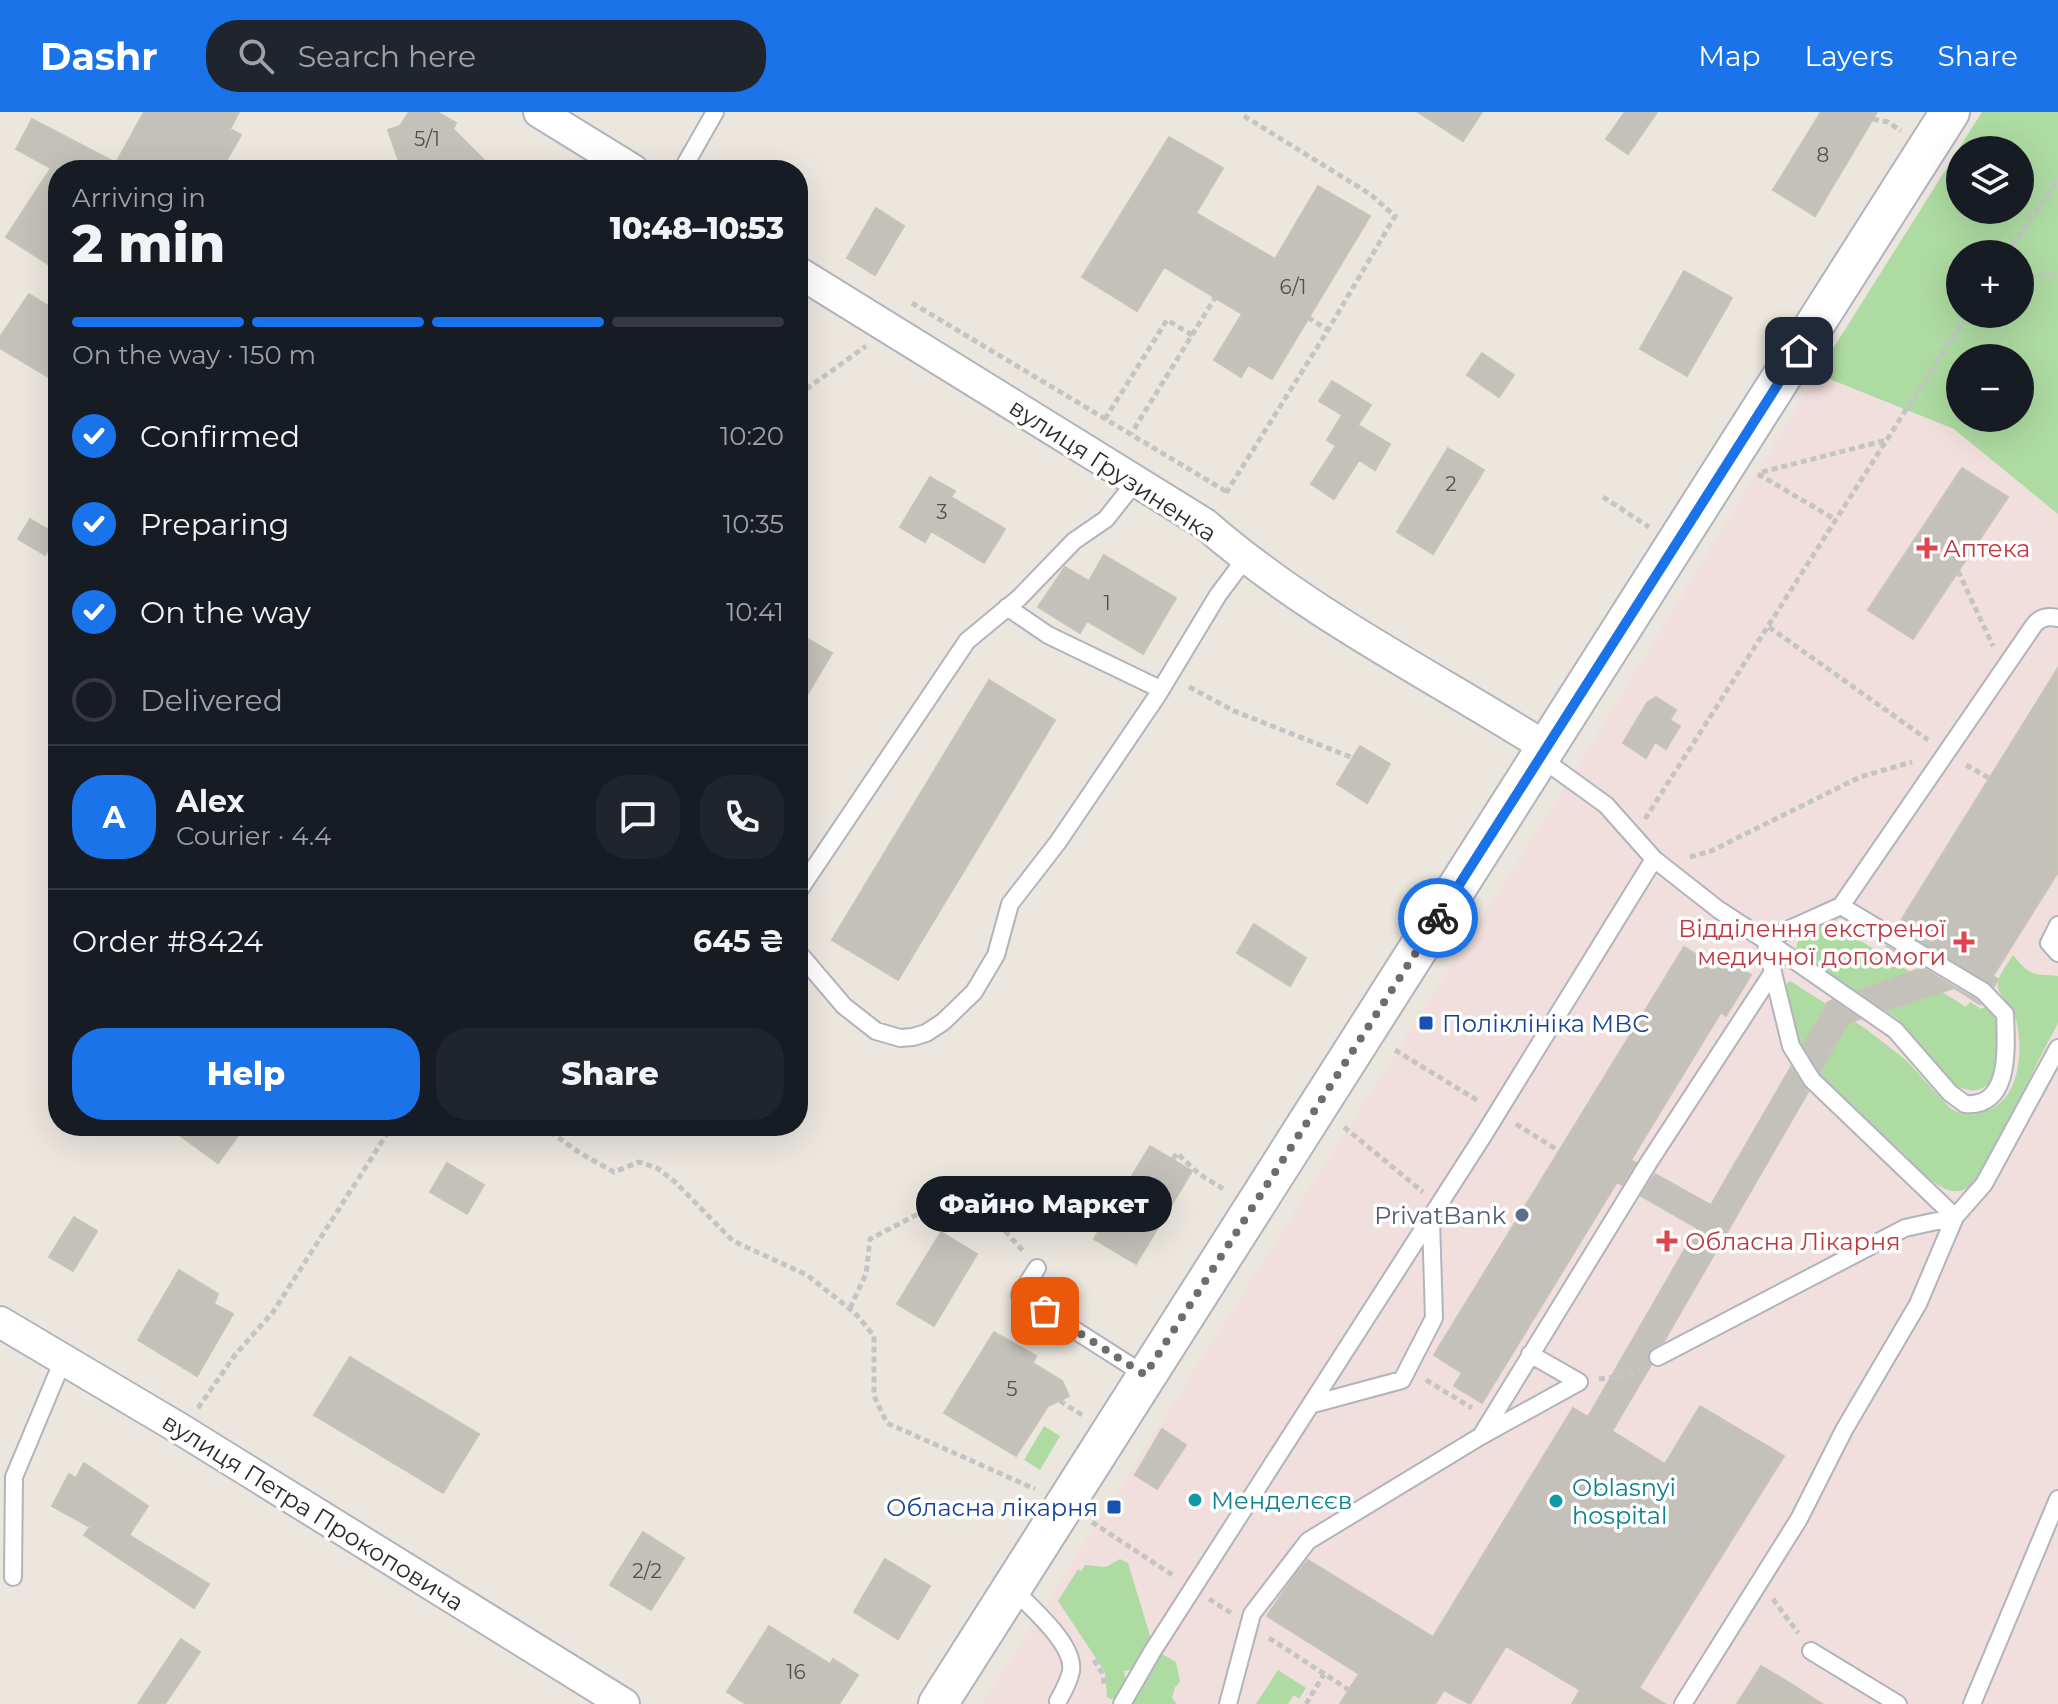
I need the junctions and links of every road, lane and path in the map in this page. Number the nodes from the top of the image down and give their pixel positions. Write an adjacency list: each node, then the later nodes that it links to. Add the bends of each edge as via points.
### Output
1 (539, 112): 7 (street)
2 (715, 112): 8 (lane)
3 (1950, 112): 38 (street)
4 (1244, 116): 19 (path, via 1370,194 1395,216)
5 (1873, 119): 6 (path)
6 (1904, 132)
7 (617, 160)
8 (688, 160)
9 (2058, 179): 10 (path)
10 (2017, 240)
11 (2058, 275): 12 (path)
12 (2034, 276)
13 (808, 278): 18 (street, вулиця Грузиненка)
14 (1215, 298): 20 (path)
15 (912, 303): 22 (path)
16 (1309, 318): 19 (path)
17 (1958, 328): 24 (path)
18 (890, 329): 21 (path); 25 (street, вулиця Грузиненка)
19 (1328, 330): 26 (path)
20 (1192, 335): 22 (path, via 1167,320); 23 (path)
21 (808, 388)
22 (1105, 419): 23 (path)
23 (1131, 434): 26 (path)
24 (1887, 440): 28 (path); 28 (path, via 1757,473)
25 (1136, 481): 29 (street, вулиця Грузиненка); 33 (lane, via 1106,519 1074,541)
26 (1227, 492): 29 (path)
27 (1603, 497): 30 (path)
28 (1836, 520): 35 (path)
29 (1205, 524): 31 (street, вулиця Грузиненка)
30 (1652, 529)
31 (1245, 559): 37 (lane); 38 (street, вулиця Грузиненка)
32 (1958, 571): 36 (path)
33 (1007, 607): 37 (lane, via 1048,635); 44 (lane, via 967,641)
34 (2058, 618): 36 (lane, via 2037,620)
35 (1769, 627): 39 (path); 41 (path)
36 (2004, 668): 39 (lane)
37 (1164, 682): 40 (path); 49 (lane, via 1058,842 1010,904 996,955 974,992 943,1022 913,1037 876,1031 844,1006)
38 (1544, 753): 41 (lane); 66 (street)
39 (1946, 753): 43 (path, via 1860,777 1711,851); 45 (lane)
40 (1353, 758)
41 (1634, 836): 42 (lane)
42 (1654, 859): 47 (lane); 57 (lane)
43 (1678, 861)
44 (808, 877)
45 (1841, 906): 47 (lane); 47 (lane, via 1983,991 2005,1014 2004,1072 1988,1099 1965,1104 1895,1030)
46 (2058, 925): 48 (lane, via 2049,943)
47 (1765, 940): 50 (lane)
48 (2058, 953)
49 (808, 964)
50 (1773, 972): 58 (lane, via 1791,1046 1812,1080); 62 (lane)
51 (2058, 1048): 58 (lane, via 1984,1184)
52 (1338, 1123): 57 (path)
53 (386, 1136): 72 (path, via 273,1312)
54 (556, 1136): 60 (path, via 614,1172 639,1162 657,1168 733,1241 807,1275)
55 (1173, 1159): 56 (path, via 1177,1153)
56 (1225, 1190)
57 (1435, 1211): 65 (lane, via 1434,1318); 69 (lane)
58 (1955, 1217): 63 (lane, via 1905,1228); 78 (lane, via 1918,1304)
59 (1037, 1268): 60 (path, via 979,1202 943,1201 870,1239 866,1274); 66 (lane, via 1020,1295)
60 (849, 1309): 74 (path, via 874,1336 874,1396 887,1423)
61 (0, 1322): 64 (street, вулиця Петра Прокоповича)
62 (1530, 1354): 67 (lane); 71 (lane)
63 (1658, 1357): 67 (path, via 1625,1376)
64 (63, 1360): 72 (street, вулиця Петра Прокоповича); 77 (lane, via 14,1477)
65 (1408, 1369): 69 (lane, via 1402,1380); 71 (path)
66 (1145, 1375): 79 (street)
67 (1579, 1382): 73 (lane)
68 (1060, 1401): 70 (path)
69 (1313, 1404): 80 (lane)
70 (1076, 1411)
71 (1491, 1419): 73 (lane)
72 (182, 1430): 86 (street, вулиця Петра Прокоповича)
73 (1481, 1436): 81 (lane, via 1308,1541)
74 (1035, 1489)
75 (2058, 1499): 93 (lane)
76 (1086, 1519): 80 (path)
77 (13, 1577)
78 (1760, 1583): 82 (path); 91 (lane)
79 (1011, 1587): 85 (lane, via 1050,1627 1069,1658 1072,1668); 87 (street)
80 (1193, 1589): 81 (path); 88 (lane)
81 (1248, 1624): 83 (path); 89 (lane)
82 (1811, 1651): 92 (lane)
83 (1324, 1674): 84 (path); 90 (path)
84 (1349, 1690)
85 (1058, 1701)
86 (624, 1704)
87 (938, 1704)
88 (1122, 1704)
89 (1228, 1704)
90 (1306, 1704)
91 (1683, 1704)
92 (1898, 1704)
93 (1972, 1704)

